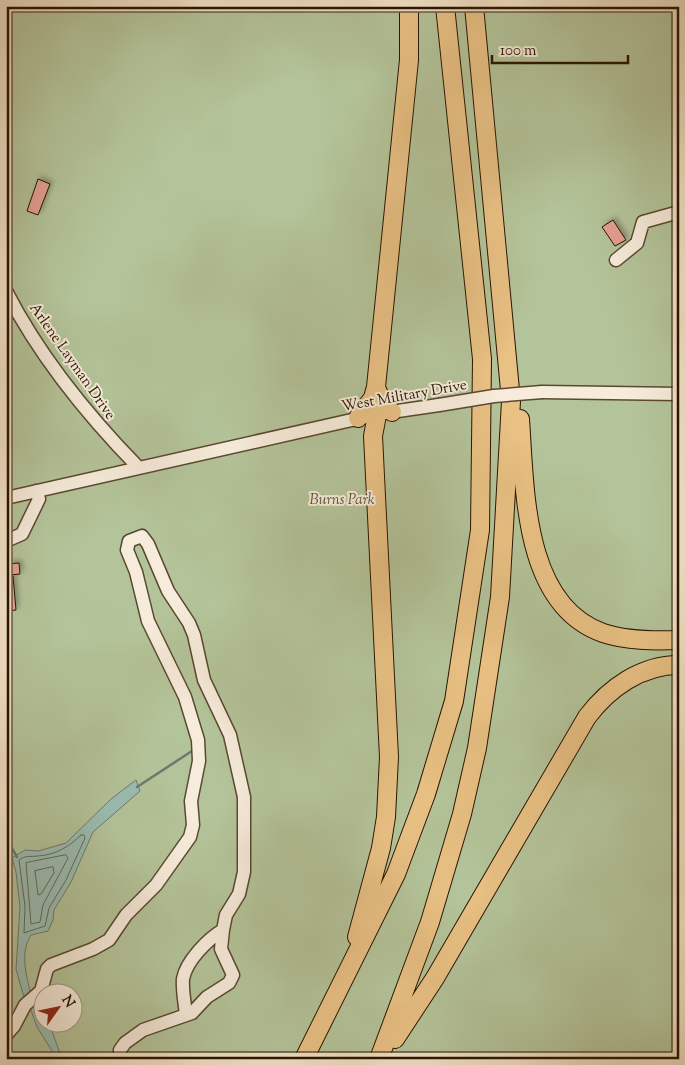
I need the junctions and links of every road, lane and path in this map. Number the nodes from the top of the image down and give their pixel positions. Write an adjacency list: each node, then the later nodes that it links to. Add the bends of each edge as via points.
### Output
1 (409, 6): 7 (highway, via 409,60)
2 (445, 6): 20 (highway, via 482,359 480,530 454,701 426,794 396,874)
3 (474, 6): 9 (highway)
4 (679, 212): 5 (street, via 643,222 637,243)
5 (616, 260)
6 (6, 291): 13 (street, Arlene Layman Drive, via 32,336 81,406)
7 (376, 387): 10 (highway); 11 (highway, via 373,398)
8 (679, 394): 10 (street, West Military Drive, bridge, via 542,392)
9 (511, 401): 17 (highway, via 519,411 526,506 538,558 552,591 572,614 602,632 633,639); 25 (highway, via 500,597 477,748 447,871)
10 (385, 413): 11 (street, West Military Drive); 12 (highway, via 373,427)
11 (354, 419): 12 (highway); 13 (street, West Military Drive)
12 (374, 443): 20 (highway, via 388,792 381,848)
13 (139, 468): 14 (street, West Military Drive)
14 (36, 491): 15 (street, West Military Drive); 16 (street, via 39,500 22,534)
15 (6, 498)
16 (6, 541)
17 (679, 640)
18 (679, 665): 25 (highway, via 651,669 626,680 604,696 586,717 435,978)
19 (223, 930): 21 (street, via 208,941 184,974); 21 (street, via 221,949 231,969 232,979); 22 (street, via 226,915 239,894 244,872 243,789 230,735 204,680 198,647 189,623 168,591 148,544 142,536 136,536 129,541 127,550 148,622 185,697 199,745 191,800 190,837 156,885 126,915 109,940 47,969 41,991 25,1005)
20 (350, 967): 24 (highway)
21 (186, 1015): 23 (street, via 134,1034 120,1050)
22 (6, 1035)
23 (120, 1059)
24 (304, 1059)
25 (381, 1059)

